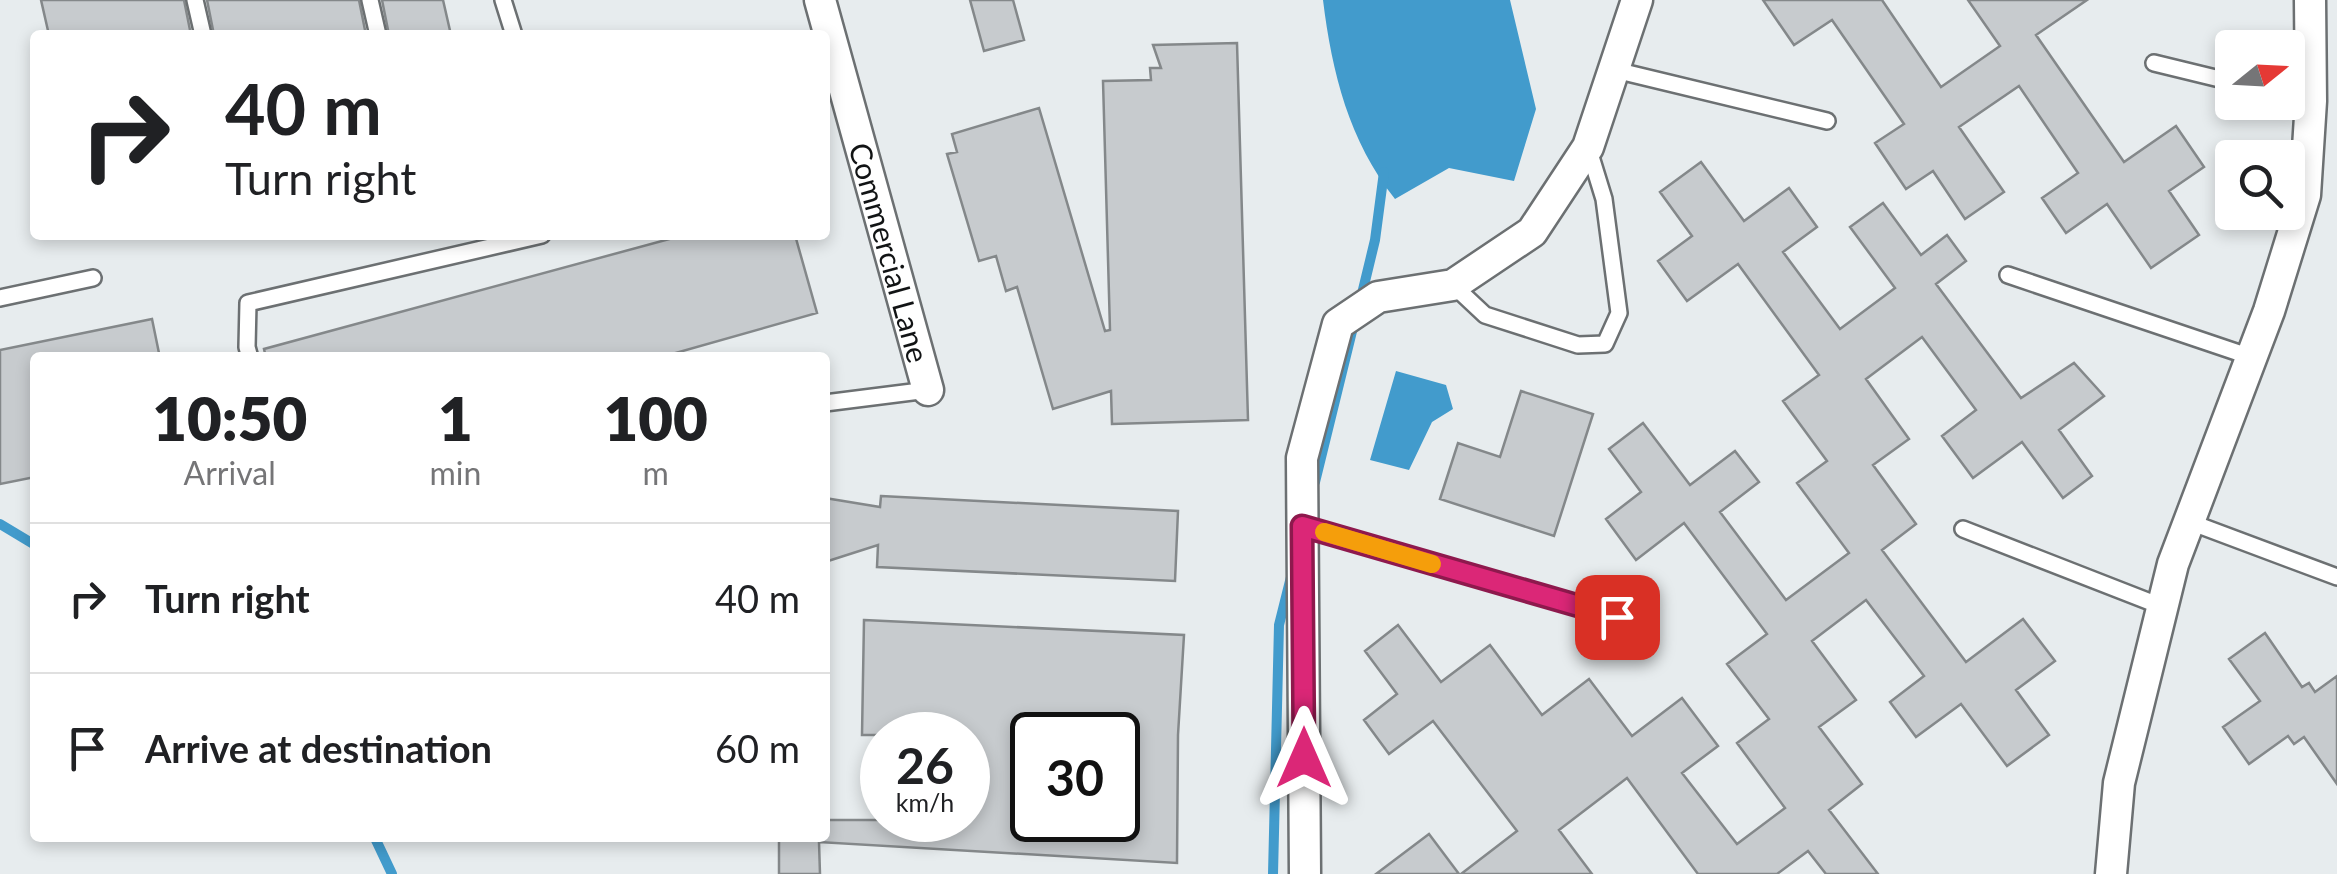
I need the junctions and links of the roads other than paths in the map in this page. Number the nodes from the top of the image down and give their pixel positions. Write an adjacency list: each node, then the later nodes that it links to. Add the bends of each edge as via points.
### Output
1 (195, 0): 7 (lane)
2 (370, 0): 8 (lane)
3 (503, 0): 9 (lane)
4 (820, 0): 10 (street, Commercial Lane)
5 (1637, 0): 13 (street)
6 (2310, 0): 23 (street, via 2305,195)
7 (202, 30)
8 (377, 30)
9 (512, 30)
10 (828, 30)
11 (830, 36): 24 (street, Commercial Lane)
12 (2154, 63): 14 (lane)
13 (1615, 70): 15 (lane); 16 (street)
14 (2215, 78)
15 (1826, 121)
16 (1588, 147): 20 (street, via 1532,232); 20 (lane, via 1604,198 1619,313 1604,344 1578,346 1485,314)
17 (520, 240): 22 (lane, via 248,303)
18 (2008, 275): 23 (lane)
19 (93, 278): 21 (lane)
20 (1453, 285): 27 (street, via 1378,298 1338,324 1302,458)
21 (0, 298)
22 (248, 352)
23 (2251, 357): 26 (street)
24 (928, 390): 25 (lane)
25 (830, 402)
26 (2190, 522): 29 (lane); 30 (street)
27 (1302, 526): 31 (lane); 32 (street)
28 (1963, 529): 30 (lane)
29 (2337, 577)
30 (2163, 606): 33 (street, via 2119,784)
31 (1617, 617)
32 (1305, 874)
33 (2111, 874)

